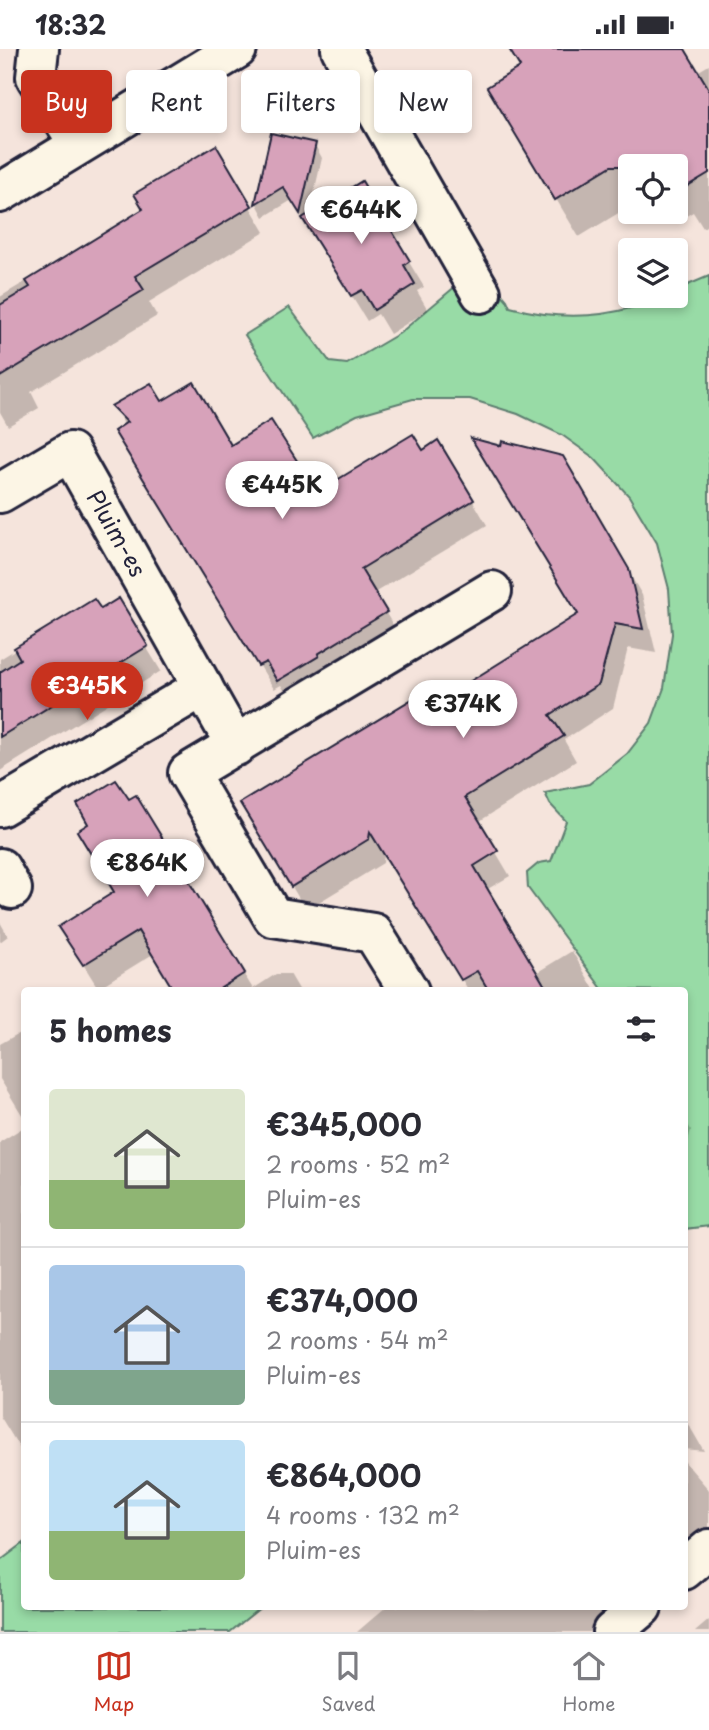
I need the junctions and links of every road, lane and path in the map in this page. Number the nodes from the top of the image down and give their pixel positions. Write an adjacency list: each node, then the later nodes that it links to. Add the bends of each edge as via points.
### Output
1 (39, 49): 4 (street, via 36,77)
2 (237, 49): 4 (street)
3 (341, 49): 6 (street)
4 (79, 144): 5 (street)
5 (0, 193)
6 (481, 293)
7 (0, 493): 9 (street, Pluim-es, via 70,452)
8 (492, 591): 10 (street)
9 (203, 687): 10 (street, Pluim-es); 11 (street)
10 (236, 746): 12 (street, via 187,773 274,917 373,933)
11 (0, 807)
12 (406, 987)
13 (709, 1549): 14 (street)
14 (688, 1567)
15 (638, 1610): 16 (street)
16 (612, 1632)

